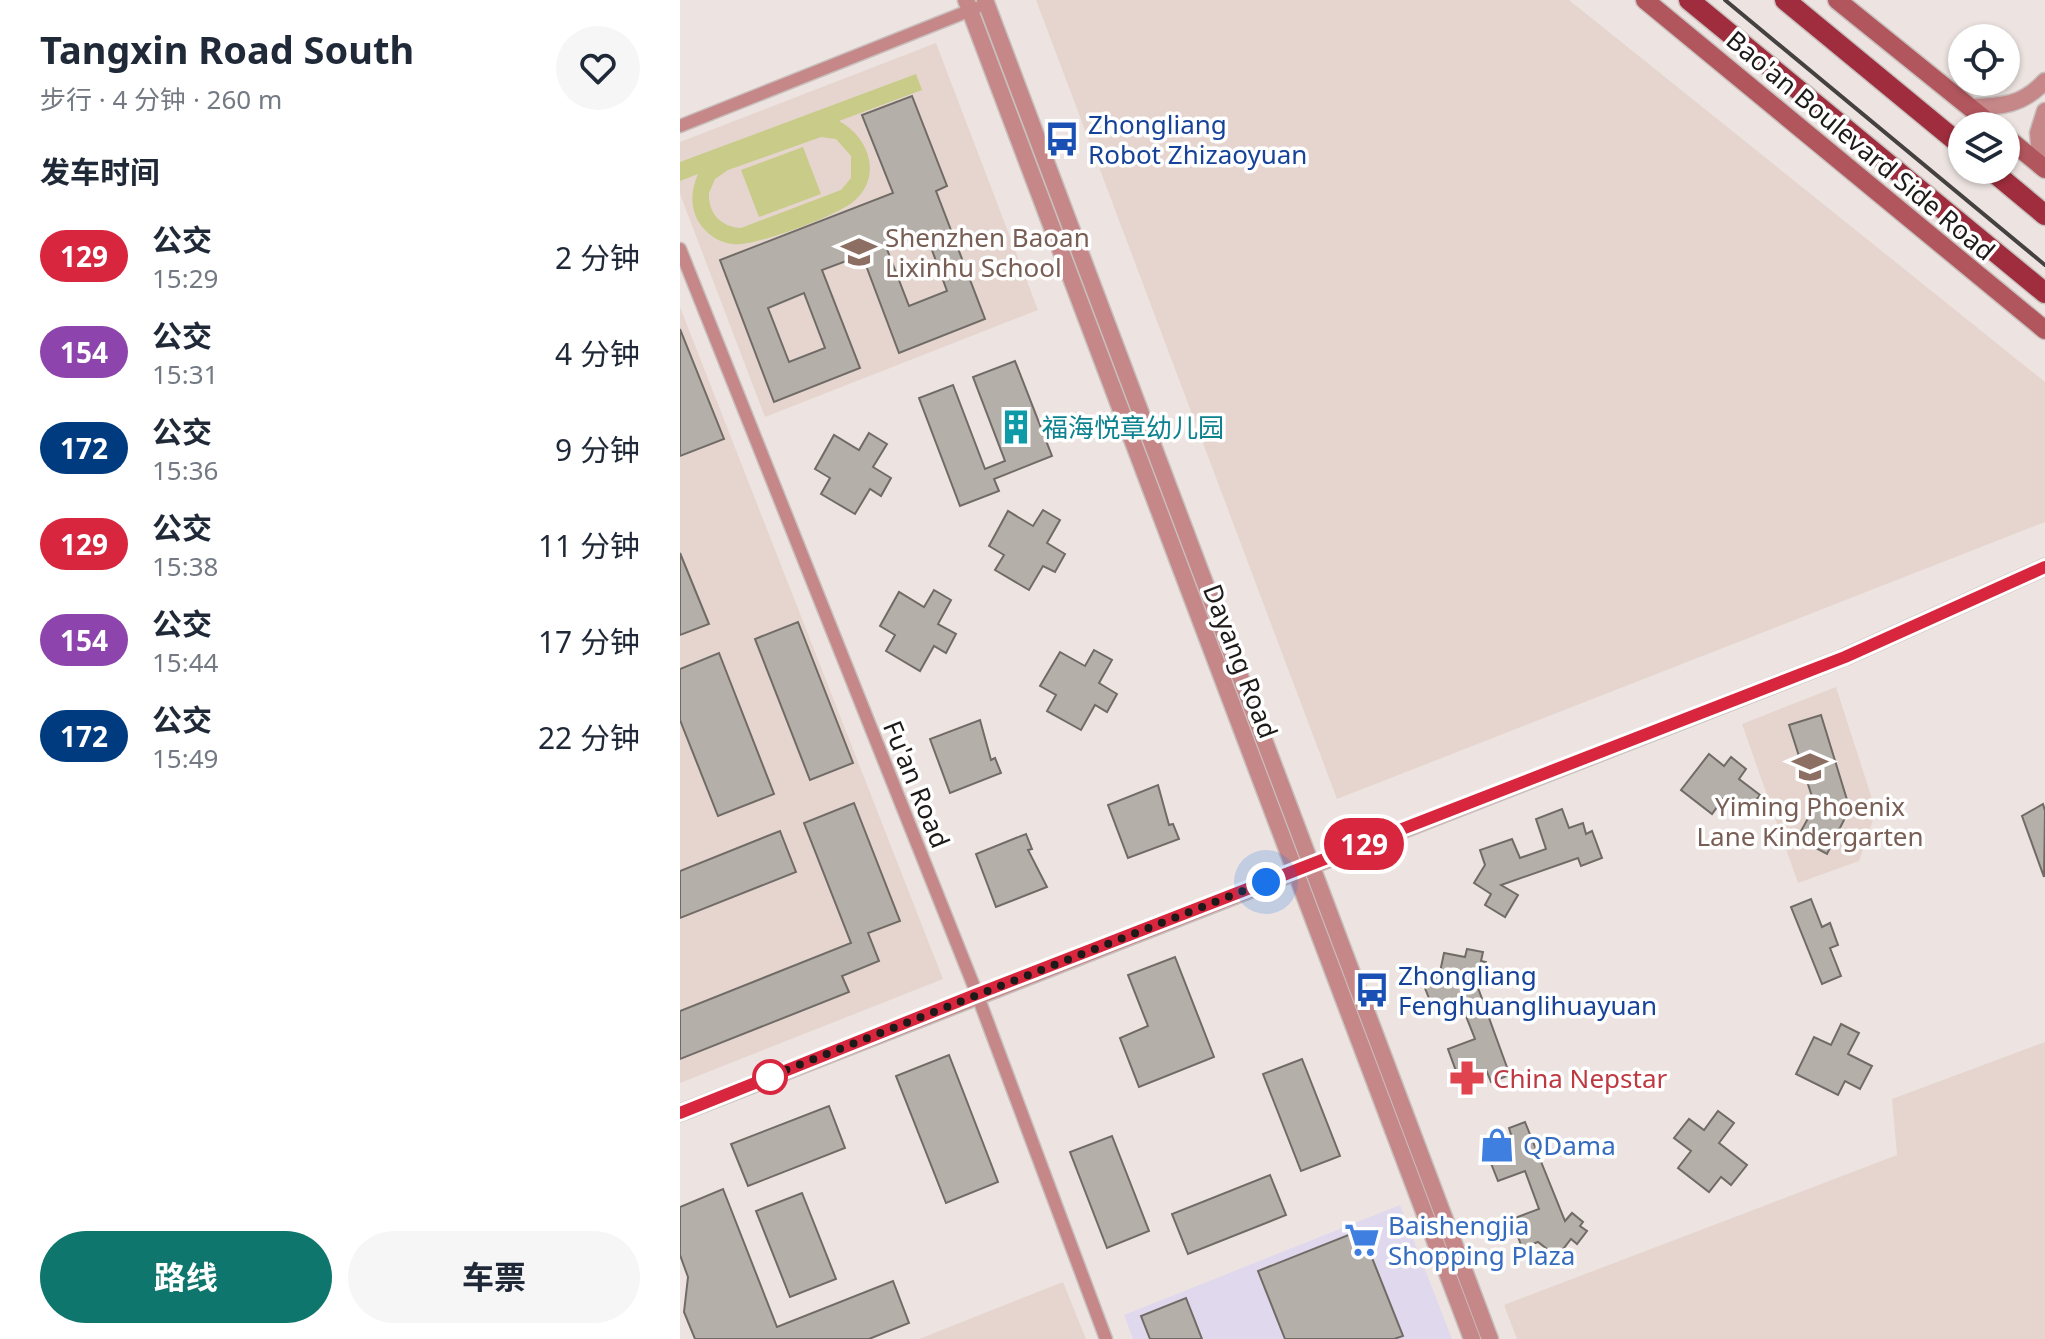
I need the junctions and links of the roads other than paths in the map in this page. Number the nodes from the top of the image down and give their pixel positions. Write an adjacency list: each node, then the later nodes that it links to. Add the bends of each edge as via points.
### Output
1 (1645, 0): 19 (main road, Bao'an Boulevard Side Road)
2 (1689, 0): 18 (main road)
3 (1785, 0): 12 (main road)
4 (1837, 0): 8 (main road)
5 (986, 2): 6 (street); 21 (street, Dayang Road)
6 (968, 5): 11 (street); 21 (street, Dayang Road)
7 (2045, 81): 8 (street, via 2023,101)
8 (1970, 107): 10 (main road)
9 (2045, 111): 14 (street, via 2038,133)
10 (1976, 112)
11 (680, 126)
12 (1948, 134)
13 (2020, 149): 14 (main road)
14 (2043, 168)
15 (2008, 184): 16 (main road)
16 (2045, 215)
17 (680, 249): 22 (street, Fu'an Road)
18 (2045, 293)
19 (2045, 330)
20 (2045, 567): 21 (street, via 1845,657)
21 (1303, 868): 22 (street); 25 (street, Dayang Road); 26 (street, Dayang Road)
22 (977, 994): 23 (street); 24 (street, Fu'an Road)
23 (680, 1113)
24 (1106, 1339)
25 (1472, 1339)
26 (1490, 1339)

